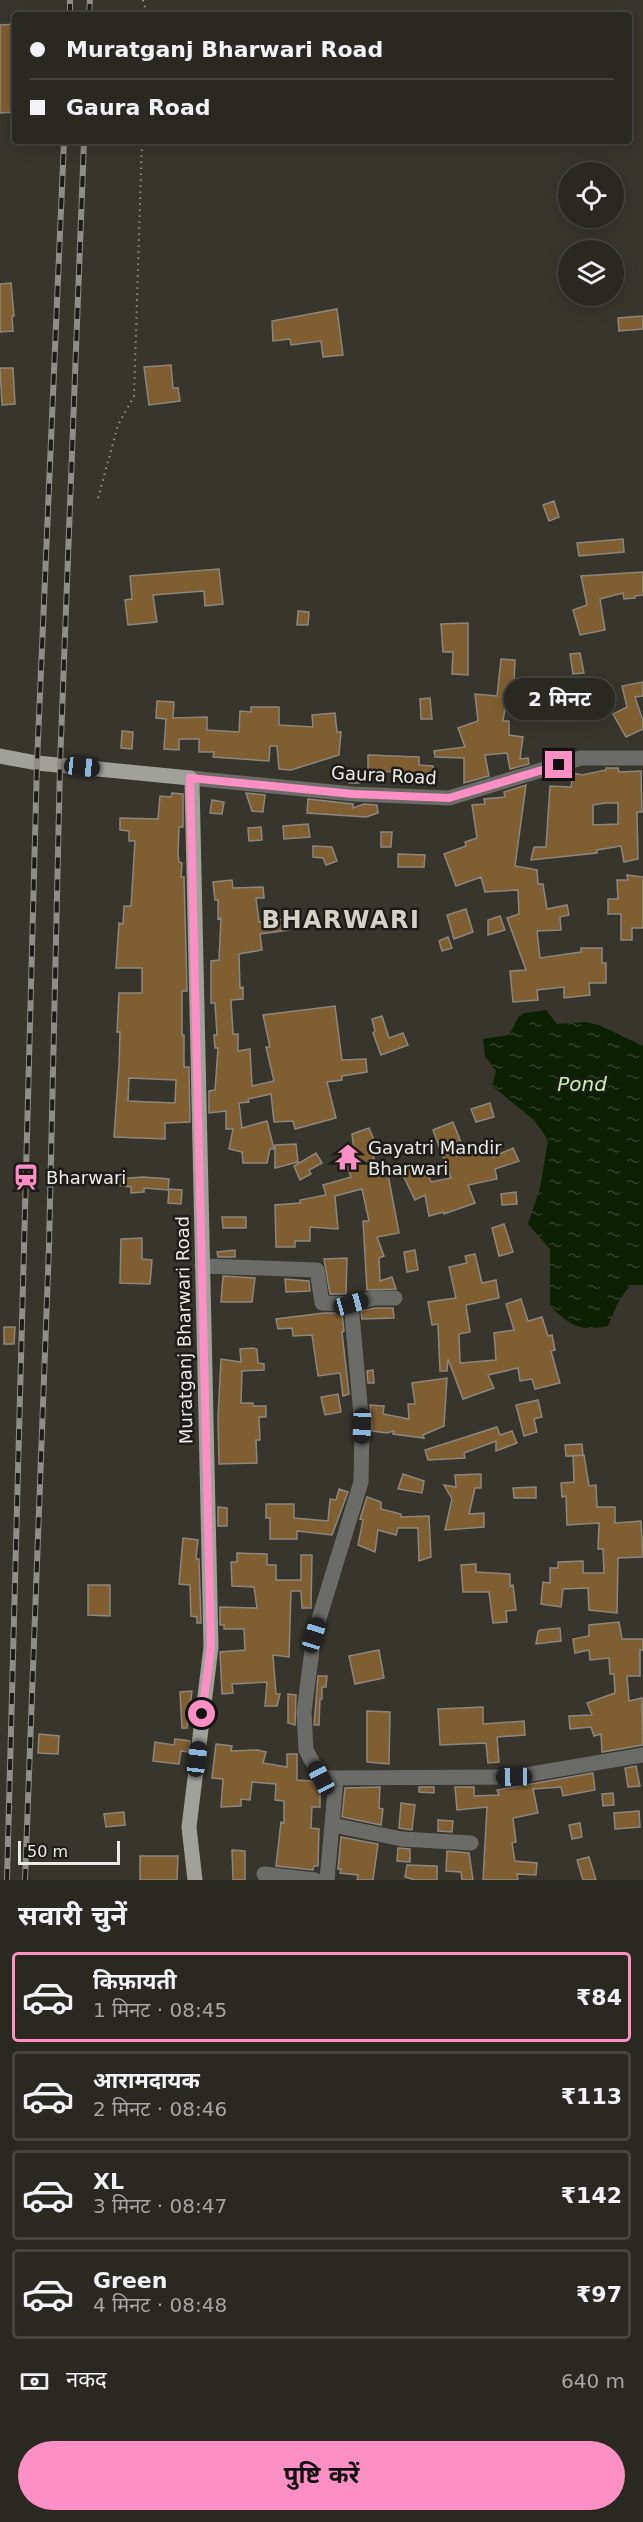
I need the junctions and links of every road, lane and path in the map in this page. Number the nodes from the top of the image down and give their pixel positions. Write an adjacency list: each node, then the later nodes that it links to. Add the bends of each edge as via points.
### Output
1 (142, 144): 2 (path, via 134,396 118,425)
2 (98, 498)
3 (0, 756): 5 (main road)
4 (643, 758): 5 (street, Gaura Road, via 581,758 449,798 353,794)
5 (190, 778): 6 (main road, Muratganj Bharwari Road)
6 (202, 1266): 8 (street, via 317,1270 322,1303); 14 (main road, Muratganj Bharwari Road, via 211,1647 189,1827)
7 (395, 1298): 8 (street)
8 (351, 1304): 10 (street, via 362,1426 361,1482 314,1635 304,1712 306,1750 321,1778)
9 (643, 1755): 10 (street, via 514,1777)
10 (336, 1780): 11 (street)
11 (333, 1825): 12 (street, via 402,1839); 16 (street)
12 (471, 1843)
13 (264, 1874): 15 (street)
14 (195, 1880)
15 (315, 1880)
16 (327, 1880)

